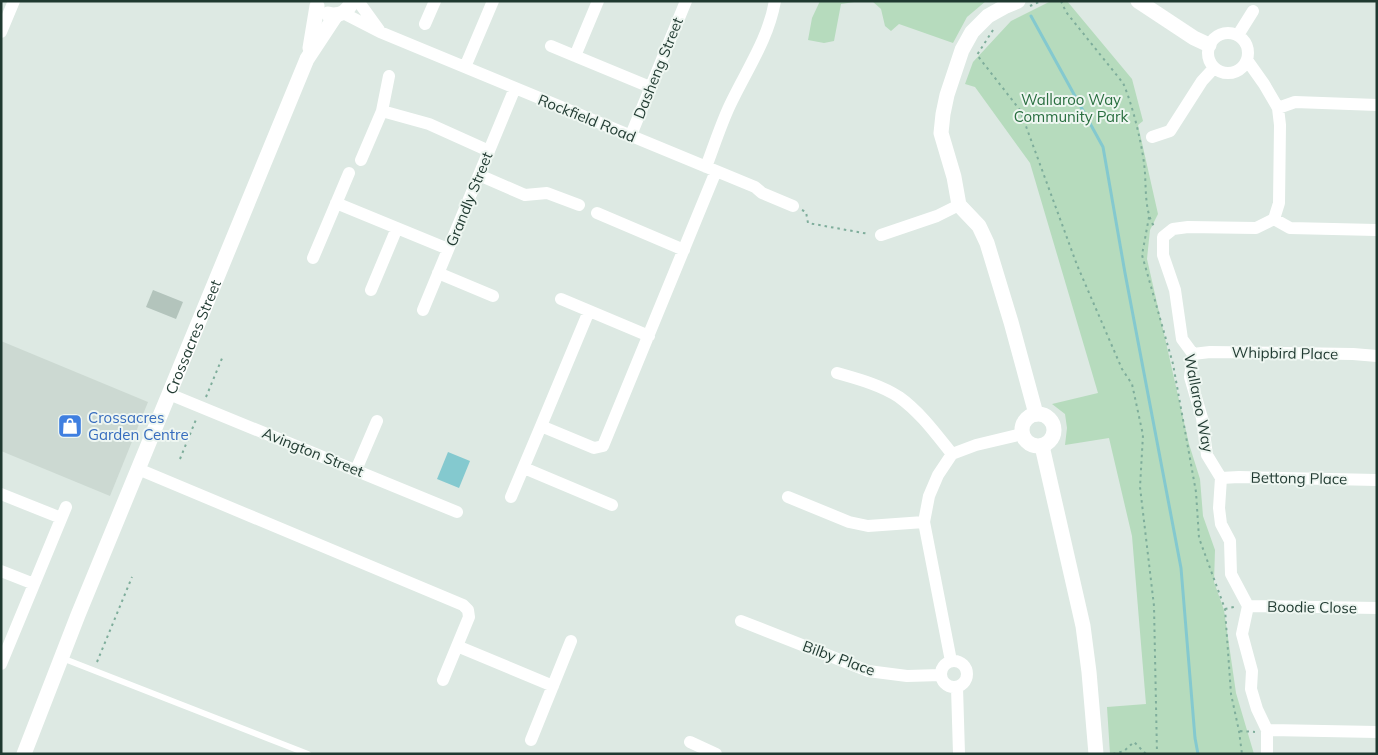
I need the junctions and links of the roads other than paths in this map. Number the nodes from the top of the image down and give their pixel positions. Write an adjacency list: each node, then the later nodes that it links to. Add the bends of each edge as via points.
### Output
1 (14, 1): 14 (street)
2 (358, 1): 15 (street)
3 (434, 1): 13 (street)
4 (493, 1): 22 (street)
5 (598, 1): 19 (street)
6 (686, 1): 25 (street, Dasheng Street)
7 (775, 1): 34 (street, via 772,21 730,105)
8 (1138, 1): 17 (street)
9 (316, 3): 11 (street, via 326,14); 20 (street, Crossacres Street)
10 (1022, 5): 39 (street, via 1006,6 988,16 972,32 962,50 947,95 941,133)
11 (344, 10): 15 (street, Rockfield Road); 20 (street, Crossacres Street)
12 (1253, 11): 16 (street)
13 (425, 24)
14 (1, 32)
15 (380, 32): 22 (street, Rockfield Road)
16 (1238, 35): 17 (street, via 1222,33); 21 (street, via 1247,48)
17 (1209, 45): 23 (street, via 1208,57)
18 (551, 46): 19 (street)
19 (575, 56): 25 (street)
20 (308, 59): 59 (street, Crossacres Street)
21 (1247, 60): 23 (street, via 1232,73 1225,74); 28 (street)
22 (465, 68): 26 (street, Rockfield Road)
23 (1214, 68): 31 (street, via 1170,131)
24 (389, 76): 29 (street)
25 (650, 87): 30 (street, Dasheng Street)
26 (515, 88): 30 (street, Rockfield Road); 32 (street, Grandly Street)
27 (1377, 105): 28 (street, via 1295,102)
28 (1278, 108): 42 (street, via 1279,203)
29 (382, 111): 32 (street, via 429,124); 33 (street)
30 (630, 135): 34 (street, Rockfield Road)
31 (1152, 137)
32 (489, 151): 36 (street, Grandly Street)
33 (361, 160)
34 (711, 169): 40 (street, Rockfield Road); 47 (street)
35 (349, 173): 37 (street)
36 (478, 175): 38 (street, via 525,194 547,193); 46 (street, Grandly Street)
37 (336, 203): 43 (street); 48 (street)
38 (578, 205)
39 (959, 205): 45 (street); 60 (street, via 979,226 987,243)
40 (793, 206)
41 (597, 213): 47 (street)
42 (1274, 219): 44 (street, via 1290,228); 56 (street, Wallaroo Way, via 1256,228 1173,229 1163,237 1163,256 1175,290 1182,339)
43 (397, 228): 46 (street); 50 (street)
44 (1376, 230)
45 (881, 235)
46 (448, 249): 49 (street, Grandly Street)
47 (684, 250): 55 (street)
48 (313, 258)
49 (438, 273): 51 (street); 53 (street, Grandly Street)
50 (371, 290)
51 (493, 296)
52 (560, 299): 54 (street)
53 (423, 310)
54 (589, 311): 55 (street); 62 (street)
55 (649, 336): 62 (street, via 604,446 594,448)
56 (1193, 354): 57 (street, Whipbird Place); 69 (street, Wallaroo Way, via 1190,377 1202,418 1207,455)
57 (1377, 356)
58 (837, 373): 65 (street, via 870,383 898,397 918,413)
59 (168, 394): 67 (street, Crossacres Street); 68 (street, Avington Street)
60 (1036, 414): 63 (street, via 1023,423); 64 (street, via 1046,416 1054,424 1051,440)
61 (377, 421): 68 (street)
62 (541, 426): 66 (street)
63 (1022, 434): 64 (street, via 1032,445); 65 (street)
64 (1042, 446): 99 (street, via 1084,626)
65 (952, 454): 76 (street, via 929,496)
66 (524, 468): 72 (street); 74 (street)
67 (138, 470): 83 (street, via 463,605 468,610 468,617); 84 (street, Crossacres Street)
68 (356, 470): 75 (street, Avington Street)
69 (1221, 478): 70 (street, Bettong Place); 79 (street, via 1219,508 1221,524 1230,541 1230,574)
70 (1377, 480)
71 (1, 494): 78 (street, via 63,513)
72 (511, 497)
73 (788, 497): 76 (street, via 868,526)
74 (612, 505)
75 (457, 512)
76 (924, 522): 85 (street)
77 (1, 570): 78 (street)
78 (34, 584): 86 (street)
79 (1248, 606): 80 (street, Boodie Close); 91 (street, via 1242,634 1252,671 1251,688 1256,708)
80 (1377, 608)
81 (741, 621): 87 (street, Bilby Place, via 868,671 907,676)
82 (571, 641): 89 (street)
83 (456, 646): 88 (street); 89 (street)
84 (61, 658): 95 (street, Crossacres Street); 96 (lane)
85 (952, 661): 87 (street, via 942,668); 90 (street, via 964,665 967,674)
86 (1, 664)
87 (941, 675): 90 (street, via 948,686)
88 (442, 680)
89 (553, 686): 93 (street)
90 (957, 687): 98 (street)
91 (1267, 730): 92 (street); 100 (street)
92 (1377, 732)
93 (531, 740)
94 (690, 742): 97 (street)
95 (24, 754)
96 (308, 754)
97 (716, 754)
98 (959, 754)
99 (1096, 754)
100 (1267, 754)

